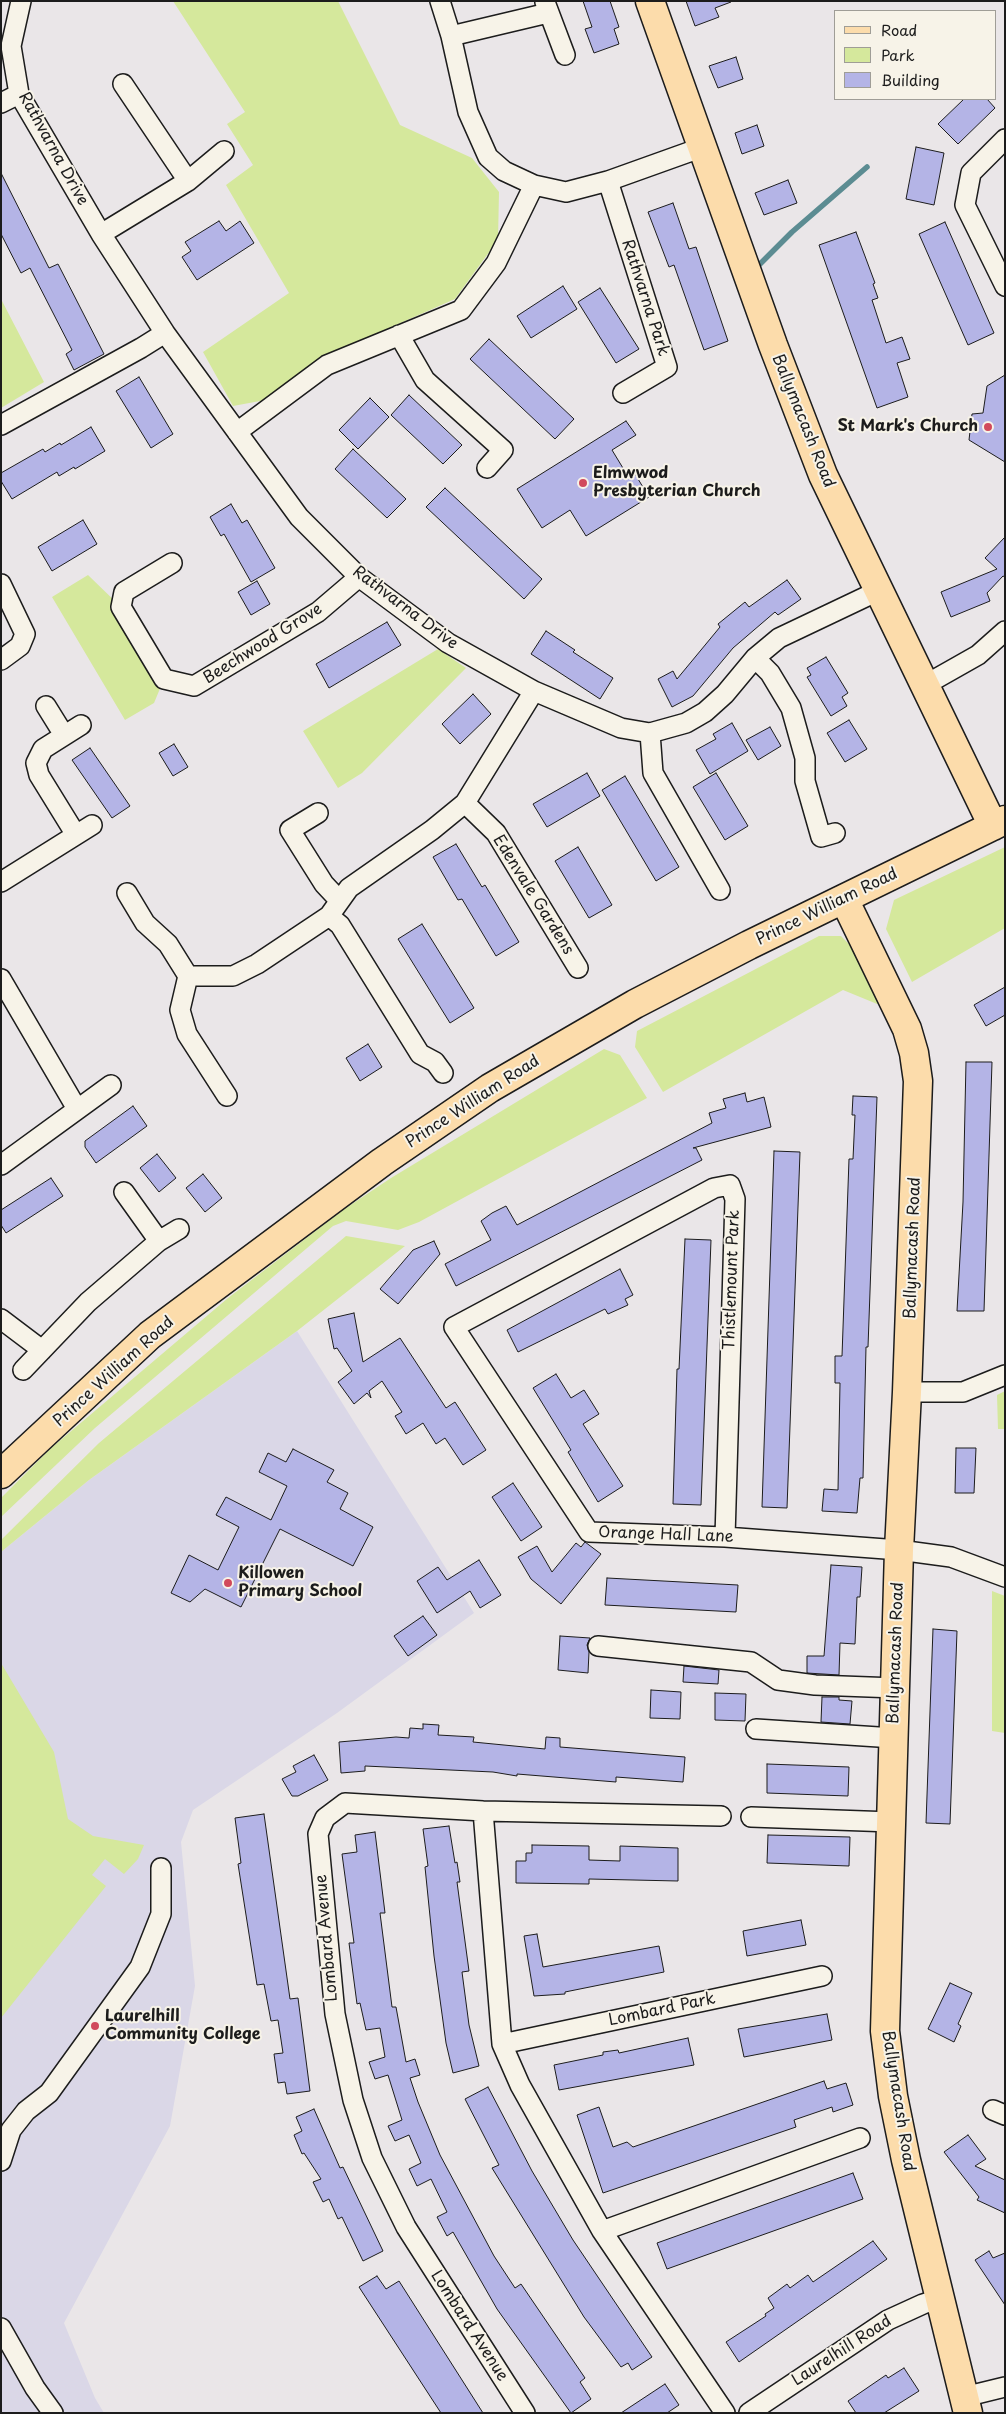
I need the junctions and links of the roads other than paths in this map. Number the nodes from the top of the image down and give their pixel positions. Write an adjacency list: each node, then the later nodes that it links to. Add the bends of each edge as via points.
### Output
1 (21, 1): 8 (street, Rathvarna Drive, via 11,46)
2 (440, 1): 5 (street)
3 (650, 1): 11 (main road, Ballymacash Road)
4 (546, 7): 5 (street); 6 (street)
5 (451, 36): 15 (street, via 468,112 488,157 504,171)
6 (565, 55)
7 (123, 84): 13 (street)
8 (19, 94): 9 (street); 16 (street, Rathvarna Drive)
9 (1, 103)
10 (1005, 139): 17 (street, via 971,173 965,205)
11 (703, 147): 14 (street); 27 (main road, Ballymacash Road, via 772,345 823,475)
12 (224, 151): 13 (street)
13 (188, 181): 16 (street)
14 (608, 181): 15 (street, via 566,192); 20 (street, Rathvarna Park, via 667,367)
15 (534, 185): 19 (street, via 496,263 461,310)
16 (101, 234): 18 (street, Rathvarna Drive)
17 (1005, 286)
18 (165, 333): 21 (street); 22 (street, Rathvarna Drive)
19 (399, 336): 22 (street, via 327,365); 23 (street, via 425,380 503,450)
20 (624, 393)
21 (1, 425)
22 (237, 432): 25 (street, Rathvarna Drive, via 299,517)
23 (487, 468)
24 (172, 563): 25 (street, Beechwood Grove, via 124,592 121,607 164,679 194,686 318,612)
25 (359, 577): 32 (street, Rathvarna Drive, via 448,642)
26 (1, 584): 30 (street, via 25,634 20,646)
27 (880, 590): 29 (street, Rathvarna Drive, via 779,638); 31 (main road, Ballymacash Road)
28 (1005, 631): 31 (street, via 978,656)
29 (756, 658): 35 (street, Rathvarna Drive, via 705,712 686,723); 41 (street, via 770,673 791,708 805,758 805,780 821,837)
30 (1, 660)
31 (926, 685): 39 (main road, Ballymacash Road)
32 (534, 691): 35 (street, Rathvarna Drive, via 621,728); 37 (street)
33 (46, 706): 36 (street)
34 (81, 725): 36 (street)
35 (650, 733): 44 (street, via 653,773)
36 (64, 735): 42 (street, via 43,749 36,763 39,775)
37 (465, 802): 46 (street, via 432,830 349,888); 49 (street, Edenvale Gardens, via 496,833)
38 (318, 813): 46 (street, via 290,830 324,884)
39 (999, 823): 47 (main road, Prince William Road)
40 (92, 825): 42 (street)
41 (834, 833)
42 (76, 835): 43 (street)
43 (1, 882)
44 (720, 890)
45 (127, 893): 50 (street, via 145,923 168,944)
46 (339, 900): 48 (street)
47 (844, 900): 65 (main road, Ballymacash Road, via 907,1029 914,1053 918,1113); 66 (main road, Prince William Road, via 749,944 482,1093 382,1162 150,1335)
48 (329, 916): 50 (street, via 299,938 233,976); 52 (street, via 340,925 420,1054 435,1062)
49 (578, 968)
50 (188, 976): 54 (street, via 180,1010 187,1034)
51 (1, 980): 55 (street)
52 (443, 1073)
53 (111, 1085): 55 (street)
54 (227, 1096)
55 (76, 1109): 56 (street)
56 (1, 1165)
57 (124, 1192): 59 (street)
58 (179, 1229): 59 (street)
59 (160, 1241): 62 (street, via 88,1302)
60 (1, 1318): 62 (street)
61 (454, 1327): 67 (street, Orange Hall Lane, via 589,1532); 67 (street, Thistlemount Park, via 714,1188 730,1185 735,1199)
62 (42, 1350): 63 (street)
63 (23, 1370)
64 (1005, 1376): 65 (street, via 963,1392)
65 (907, 1392): 68 (main road, Ballymacash Road)
66 (1, 1474)
67 (725, 1537): 68 (street, Orange Hall Lane)
68 (899, 1550): 69 (street, Orange Hall Lane, via 951,1557); 71 (main road, Ballymacash Road)
69 (1005, 1577)
70 (598, 1646): 71 (street, via 751,1662 778,1680)
71 (896, 1688): 73 (main road, Ballymacash Road)
72 (756, 1729): 73 (street)
73 (894, 1738): 77 (main road, Ballymacash Road)
74 (483, 1811): 75 (street, Lombard Avenue); 80 (street); 89 (street, Lombard Avenue, via 345,1803 325,1818 318,1834 335,2014 353,2100 372,2158 406,2227)
75 (721, 1816)
76 (751, 1817): 77 (street)
77 (892, 1822): 84 (main road, Ballymacash Road, via 885,2031 893,2096)
78 (161, 1868): 82 (street, via 161,1914 140,1967 50,2093 26,2111 11,2130)
79 (822, 1976): 80 (street, Lombard Park)
80 (502, 2044): 83 (street, via 520,2085)
81 (860, 2138): 83 (street)
82 (1, 2161)
83 (602, 2231): 90 (street)
84 (939, 2299): 87 (main road, Ballymacash Road); 91 (street, Laurelhill Road, via 888,2320)
85 (1, 2328): 88 (street)
86 (1005, 2388): 87 (street)
87 (966, 2405)
88 (53, 2413)
89 (525, 2413)
90 (725, 2413)
91 (749, 2413)

